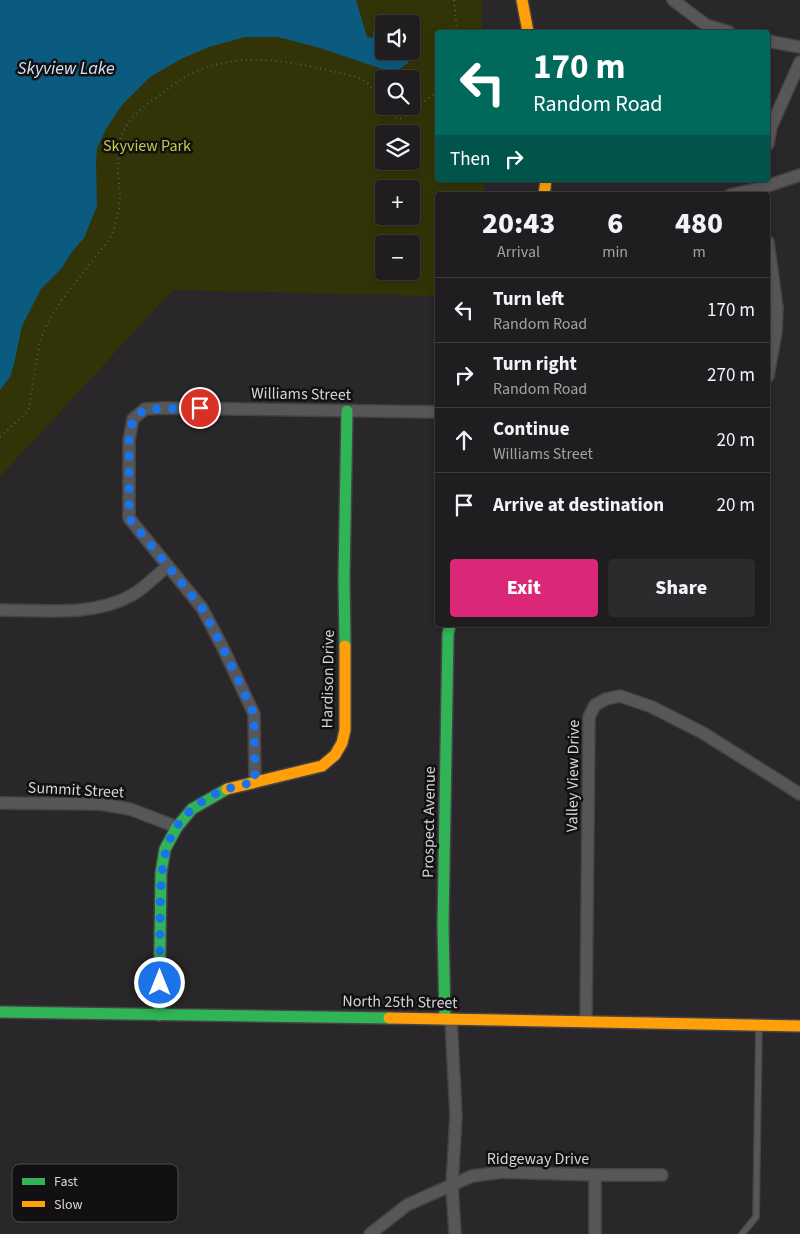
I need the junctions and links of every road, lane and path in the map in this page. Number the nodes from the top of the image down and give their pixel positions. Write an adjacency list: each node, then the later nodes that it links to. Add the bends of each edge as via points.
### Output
1 (454, 0): 4 (path)
2 (522, 0): 5 (street)
3 (673, 0): 6 (street, via 706,24)
4 (457, 30)
5 (528, 30)
6 (723, 30)
7 (770, 41): 8 (street)
8 (800, 47)
9 (800, 62): 11 (street)
10 (435, 93): 19 (path, via 403,118 393,118 371,86 357,77 270,59 218,64 188,75 149,103 133,117 121,135 119,209 109,240 60,302 46,326 40,341 29,408)
11 (770, 133)
12 (800, 175): 13 (street)
13 (762, 188): 14 (street)
14 (744, 192)
15 (770, 257): 16 (street, via 777,308)
16 (770, 365)
17 (347, 411): 18 (street, Williams Street); 20 (street, Williams Street, via 164,408 145,409 133,419 129,440 129,518); 23 (street, Hardison Drive, via 345,730 342,743 335,755 322,766)
18 (435, 412)
19 (0, 436)
20 (168, 566): 21 (street, via 133,595 110,606 89,610); 23 (street, Williams Street, via 202,608 254,714)
21 (0, 610)
22 (450, 627): 29 (street, Prospect Avenue, via 444,887)
23 (255, 782): 26 (street, Hardison Drive, via 214,794 192,809)
24 (800, 794): 30 (street, Valley View Drive, via 703,733 652,707 620,696 595,705 589,717)
25 (0, 803): 26 (street, Summit Street, via 100,804 130,809)
26 (177, 827): 28 (street, Hardison Drive, via 165,850 160,873)
27 (0, 1012): 28 (street, North 25th Street)
28 (159, 1015): 29 (street, North 25th Street)
29 (448, 1019): 30 (street, North 25th Street); 35 (street, Prospect Avenue, via 456,1116)
30 (586, 1021): 31 (street, North 25th Street)
31 (759, 1025): 32 (street, North 25th Street); 39 (lane, via 756,1217)
32 (800, 1026)
33 (662, 1174): 34 (street, Ridgeway Drive)
34 (595, 1175): 35 (street, Ridgeway Drive, via 503,1172 472,1176); 38 (street)
35 (452, 1185): 36 (street, Ridgeway Drive, via 407,1205); 37 (street, Prospect Avenue)
36 (370, 1234)
37 (455, 1234)
38 (595, 1234)
39 (742, 1234)

